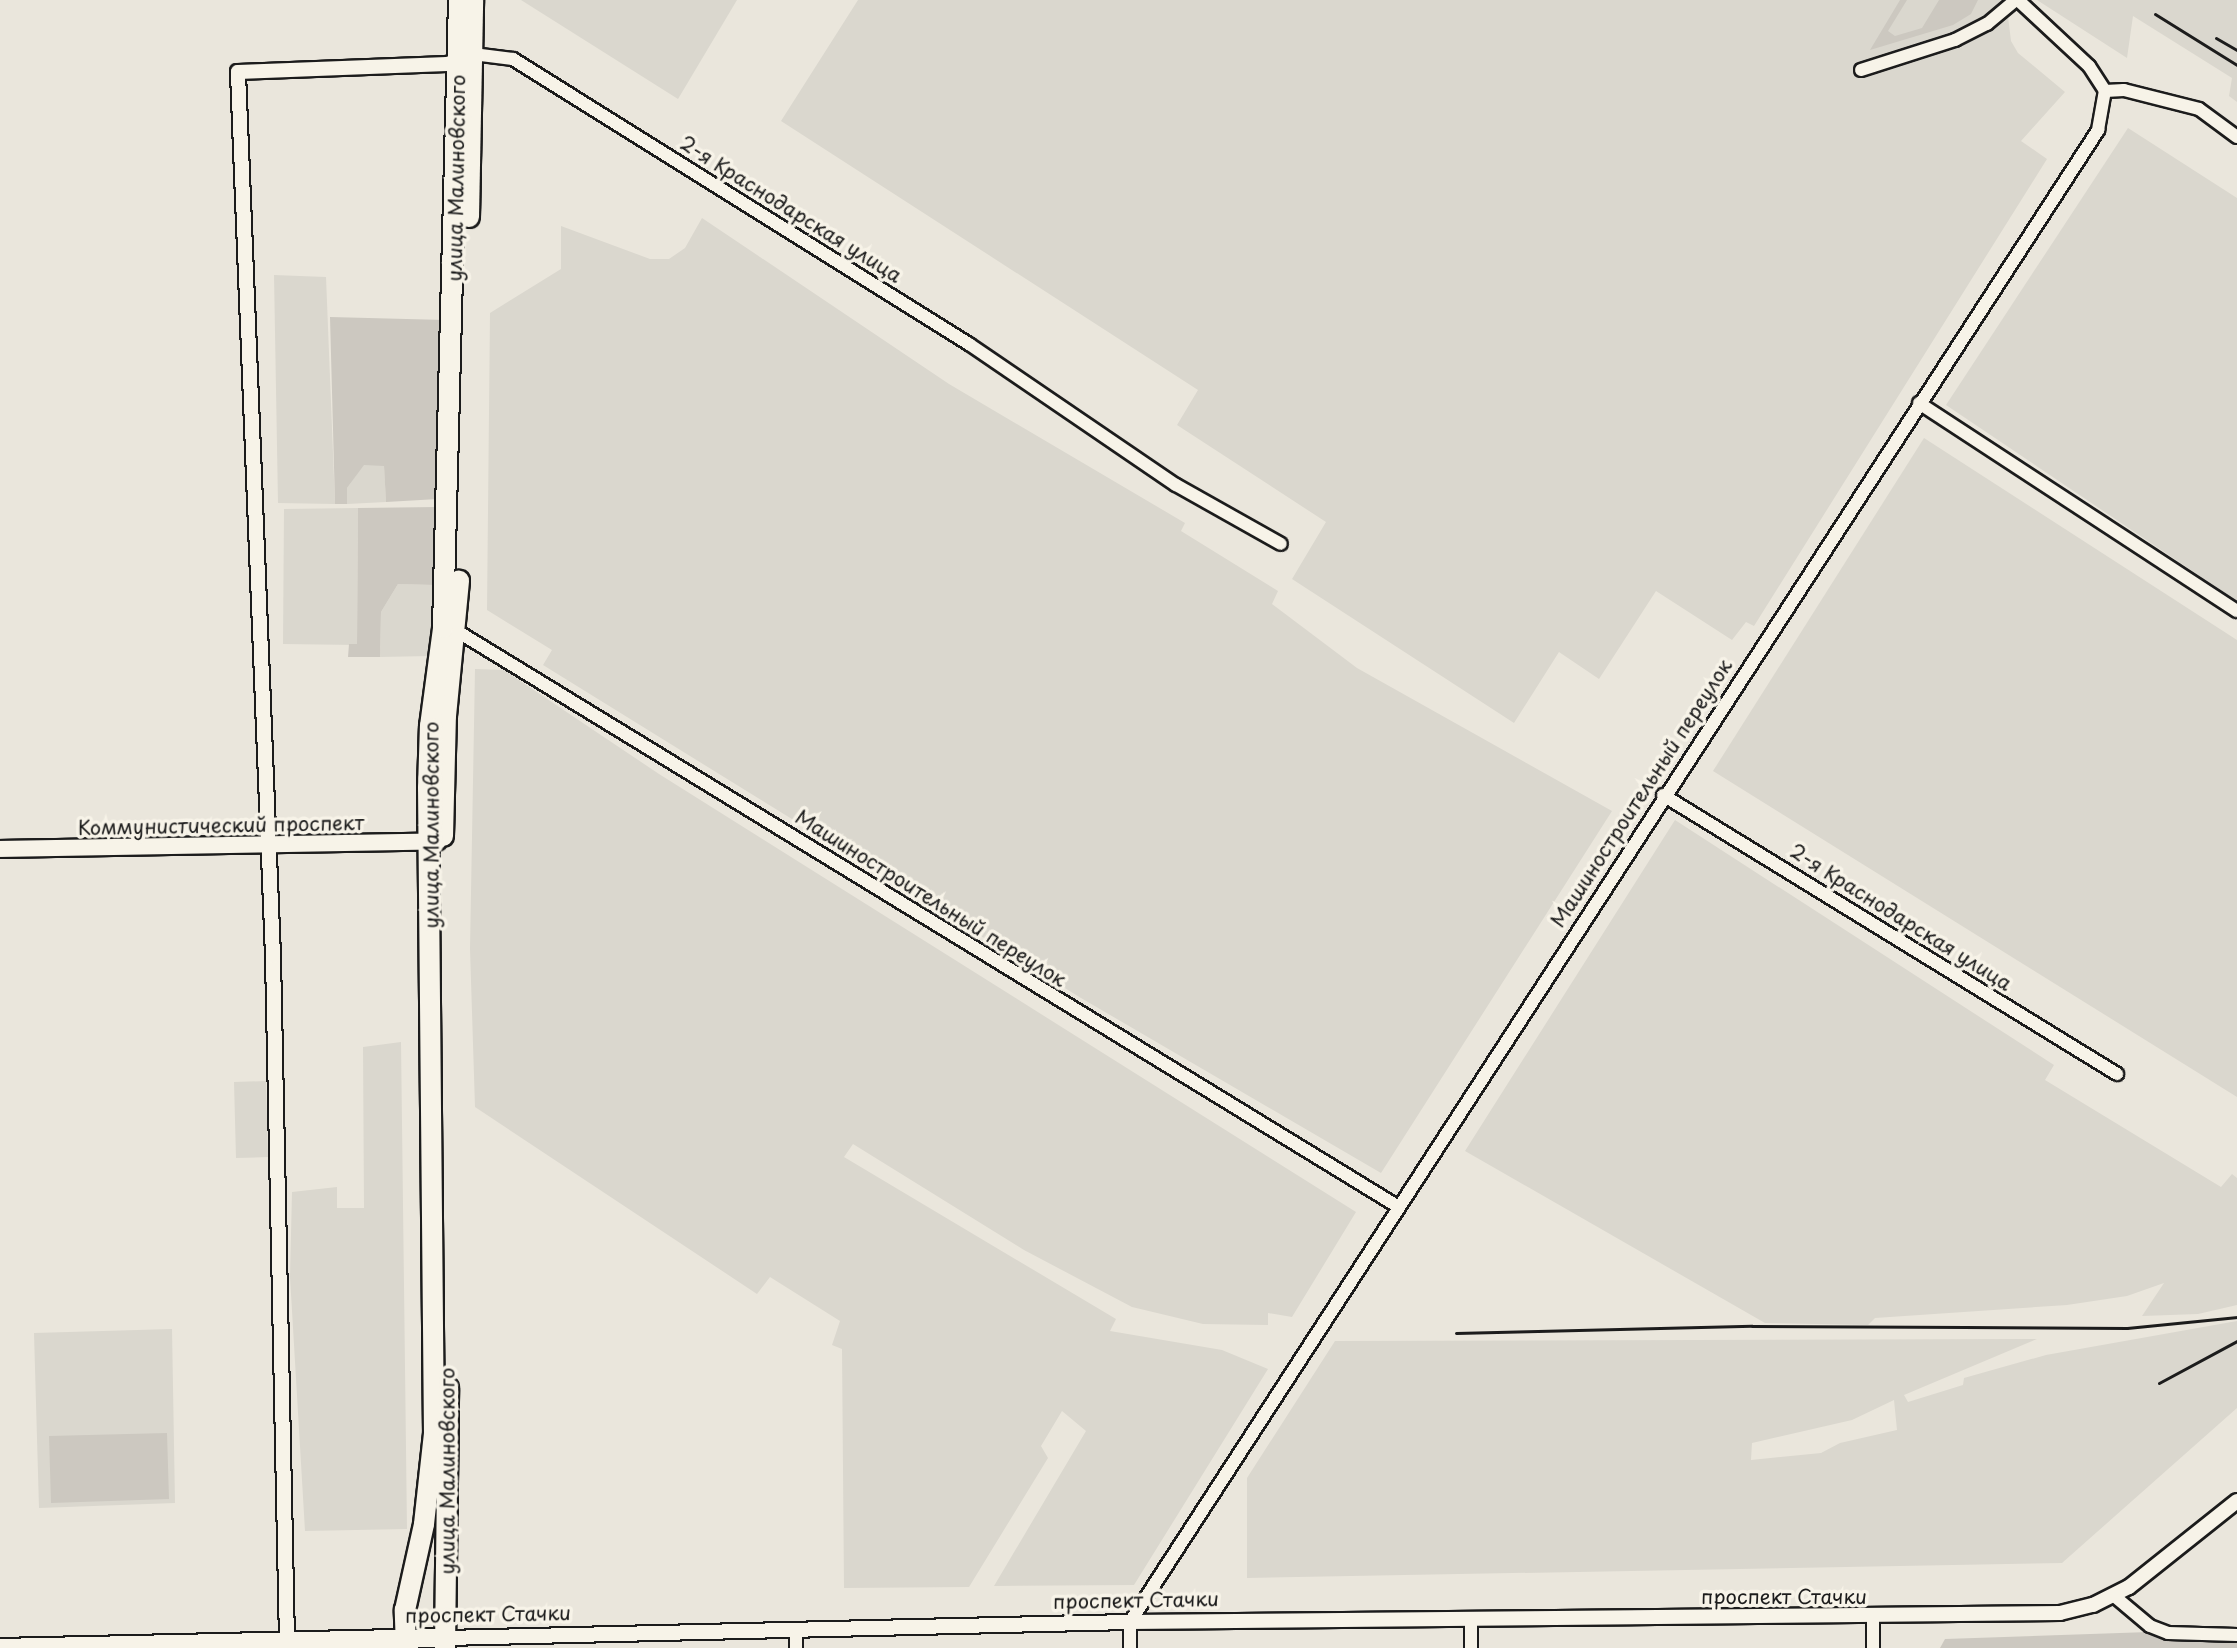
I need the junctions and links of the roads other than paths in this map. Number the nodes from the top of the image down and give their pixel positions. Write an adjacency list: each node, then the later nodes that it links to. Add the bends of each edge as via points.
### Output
1 (459, 0): 4 (highway, улица Малиновского)
2 (473, 0): 4 (highway, улица Малиновского)
3 (2017, 0): 5 (street, via 1955,40); 6 (street, via 2089,66)
4 (465, 58): 9 (street, 2-я Краснодарская улица, via 513,59 969,344 1176,485); 11 (highway, улица Малиновского); 14 (street, 2-я Краснодарская улица, via 238,72)
5 (1861, 70)
6 (2105, 91): 7 (street, via 2124,90 2199,109); 8 (street, Машиностроительный переулок, via 2098,130)
7 (2237, 137)
8 (1919, 403): 10 (street); 12 (street, Машиностроительный переулок)
9 (1281, 544)
10 (2237, 611)
11 (450, 628): 13 (highway, улица Малиновского, via 430,726); 17 (street, Машиностроительный переулок)
12 (1663, 795): 16 (street, 2-я Краснодарская улица); 17 (street, Машиностроительный переулок)
13 (436, 841): 14 (main road, Коммунистический проспект); 26 (highway, улица Малиновского, via 434,1434); 27 (highway, улица Малиновского, via 449,1433)
14 (267, 844): 15 (main road, Коммунистический проспект); 25 (street)
15 (0, 849)
16 (2117, 1074)
17 (1397, 1206): 22 (street, Машиностроительный переулок)
18 (2237, 1501): 19 (street, проспект Стачки, via 2164,1562)
19 (2113, 1595): 20 (street, проспект Стачки, via 2060,1613); 24 (street, via 2150,1626 2168,1633)
20 (1873, 1618): 21 (street, проспект Стачки); 32 (street)
21 (1471, 1620): 22 (street, проспект Стачки); 31 (street)
22 (1130, 1622): 23 (street, проспект Стачки); 30 (street)
23 (796, 1630): 27 (street, проспект Стачки); 29 (street)
24 (2237, 1635)
25 (287, 1642): 26 (main road, проспект Стачки); 28 (main road, проспект Стачки)
26 (405, 1642): 27 (main road, проспект Стачки)
27 (445, 1643)
28 (0, 1648)
29 (796, 1648)
30 (1130, 1648)
31 (1471, 1648)
32 (1873, 1648)

